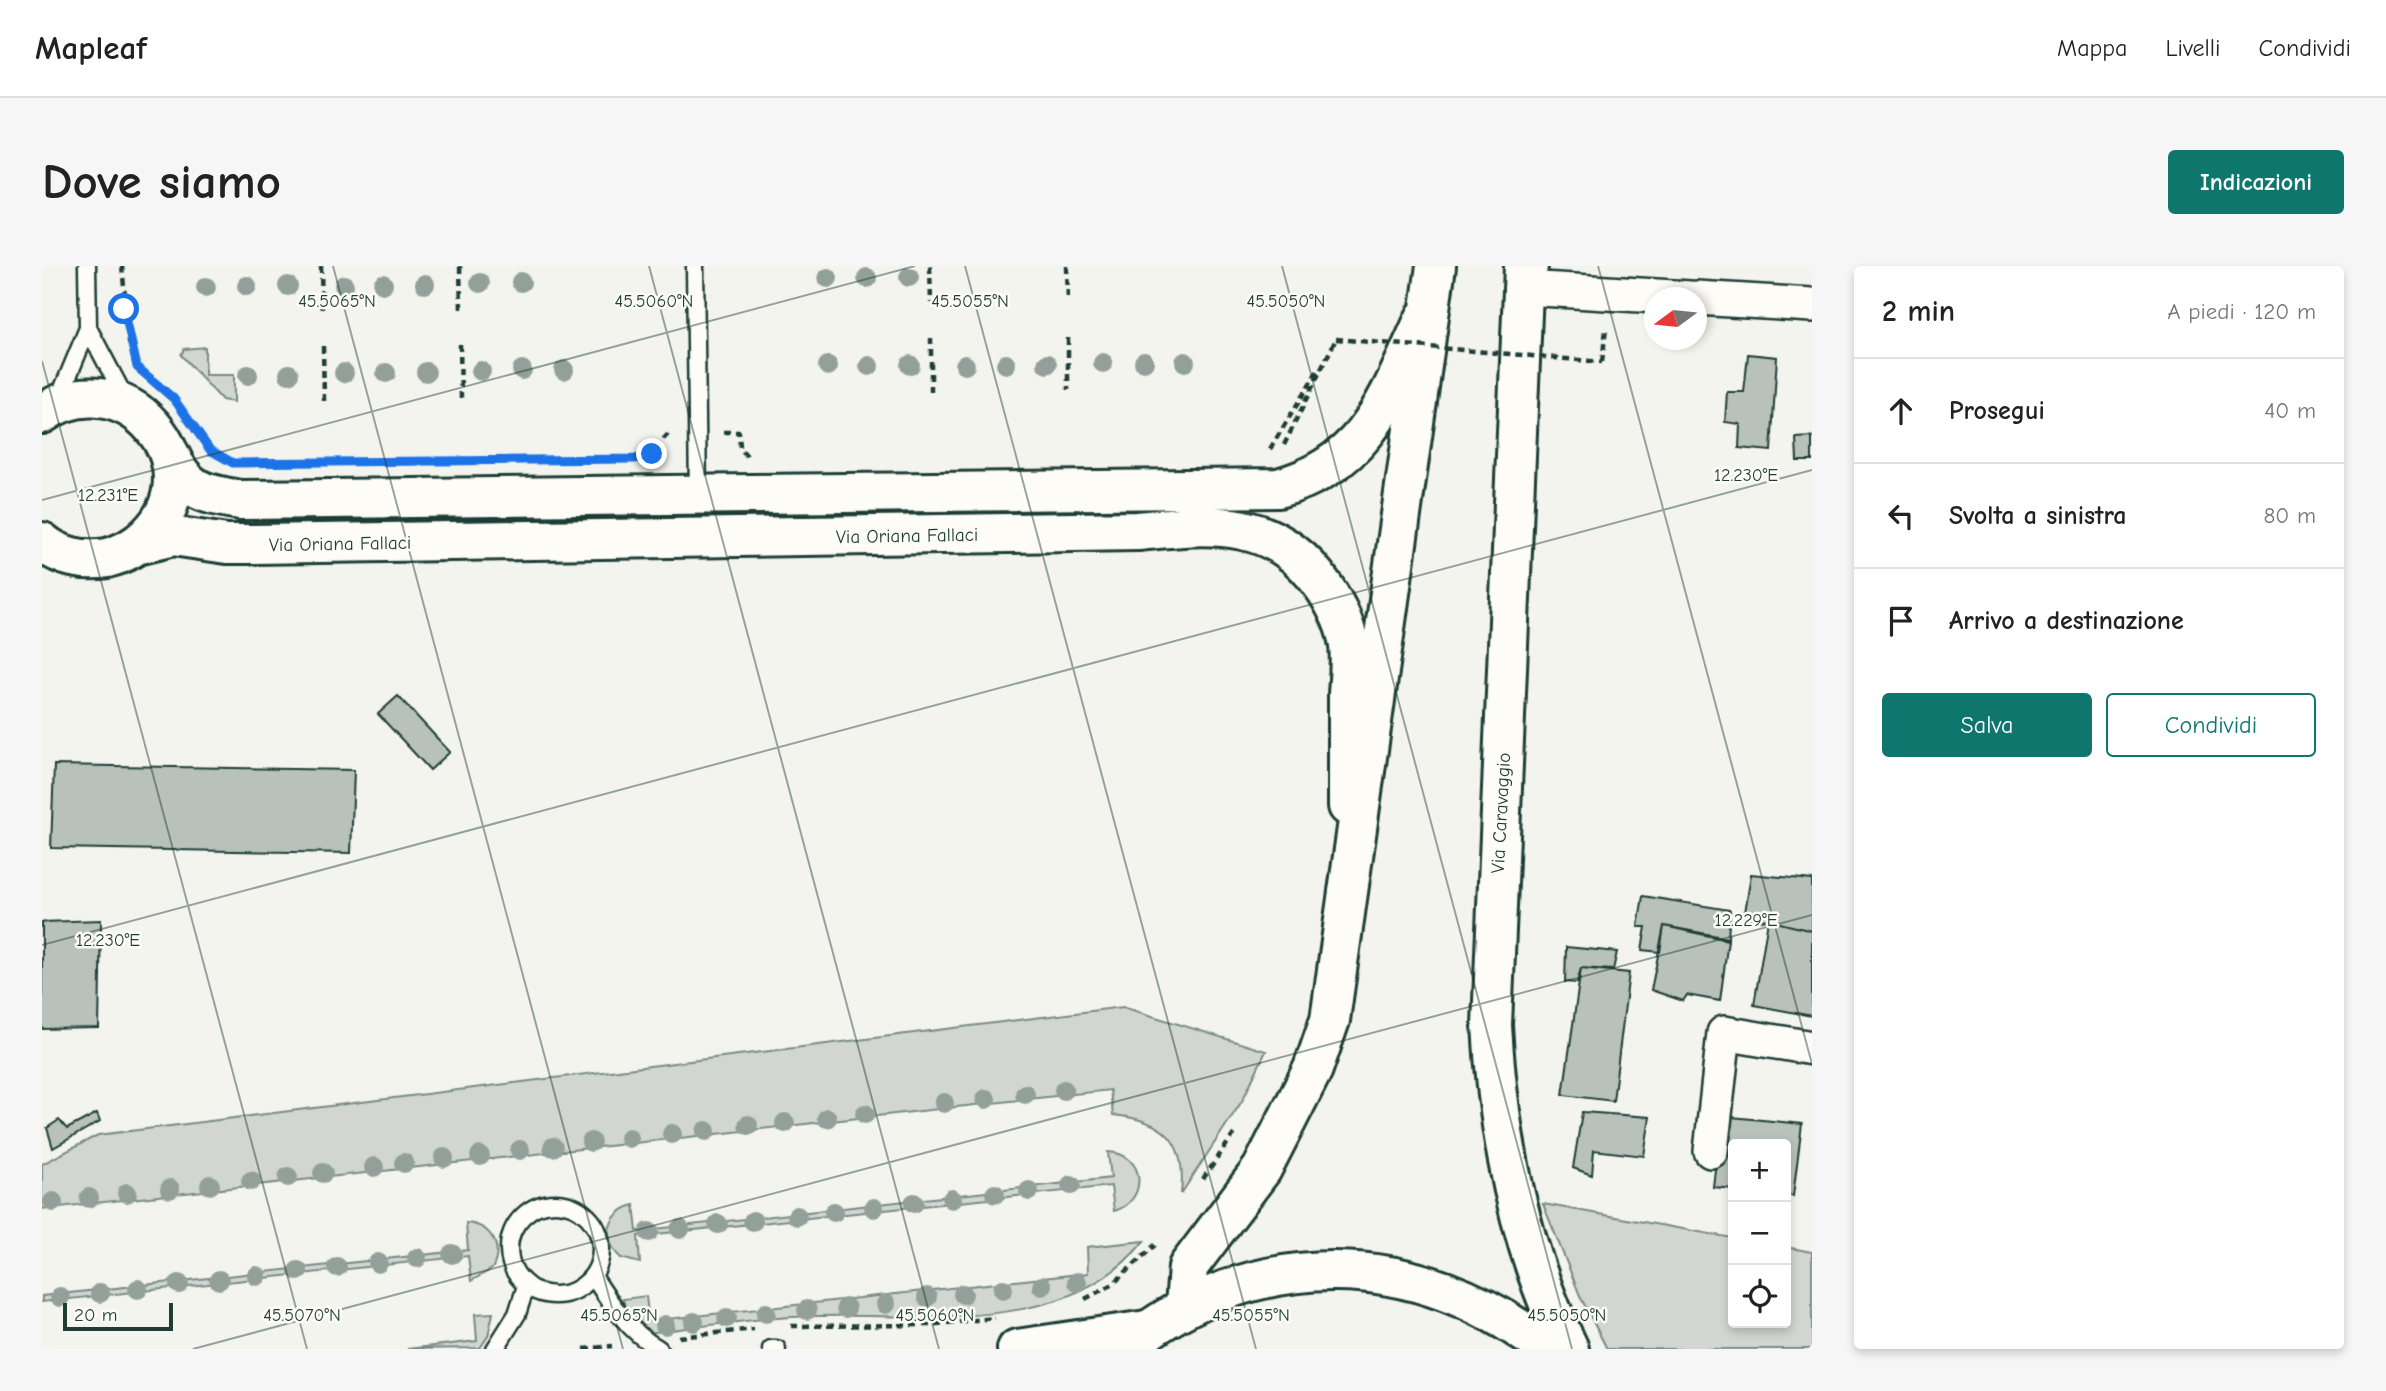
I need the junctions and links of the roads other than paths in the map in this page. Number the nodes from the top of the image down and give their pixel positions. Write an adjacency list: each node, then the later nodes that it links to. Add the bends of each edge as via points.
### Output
1 (87, 266): 9 (lane)
2 (695, 266): 13 (lane)
3 (1436, 266): 7 (street)
4 (1525, 273): 5 (street); 29 (street, Via Caravaggio, via 1492,1025 1503,1139 1530,1244)
5 (1644, 291)
6 (1707, 299): 8 (street)
7 (1431, 304): 13 (street, via 1370,428 1328,469 1307,481 1278,488); 16 (street)
8 (1812, 304)
9 (88, 328): 10 (lane); 11 (lane, via 69,380)
10 (130, 407): 11 (street, via 105,397 79,397); 12 (street, via 146,418)
11 (49, 409)
12 (169, 453): 13 (street, via 179,476 191,488 240,500); 14 (street, via 173,479 169,503 158,525)
13 (698, 494)
14 (140, 544): 15 (street, Via Oriana Fallaci, via 94,560); 16 (street, Via Oriana Fallaci, via 173,536 254,544 1138,531 1202,525 1259,533 1289,548 1309,567 1337,608 1349,646)
15 (52, 559)
16 (1347, 912): 21 (street, via 1330,1020 1313,1069 1262,1169 1188,1267)
17 (1812, 1048): 18 (street, via 1724,1033)
18 (1711, 1151)
19 (593, 1276): 20 (lane, via 569,1294 539,1293); 20 (lane, via 601,1247 590,1219 563,1203 548,1203 521,1217 508,1245 515,1275); 24 (lane, via 612,1307)
20 (526, 1286): 25 (lane, via 517,1314)
21 (1185, 1306): 23 (street); 28 (street, via 1231,1287 1280,1275 1330,1270 1380,1273 1429,1284 1476,1302)
22 (1010, 1333): 23 (street)
23 (1135, 1340)
24 (653, 1346)
25 (495, 1349)
26 (771, 1349): 27 (lane)
27 (777, 1349)
28 (1547, 1349)
29 (1569, 1349)

